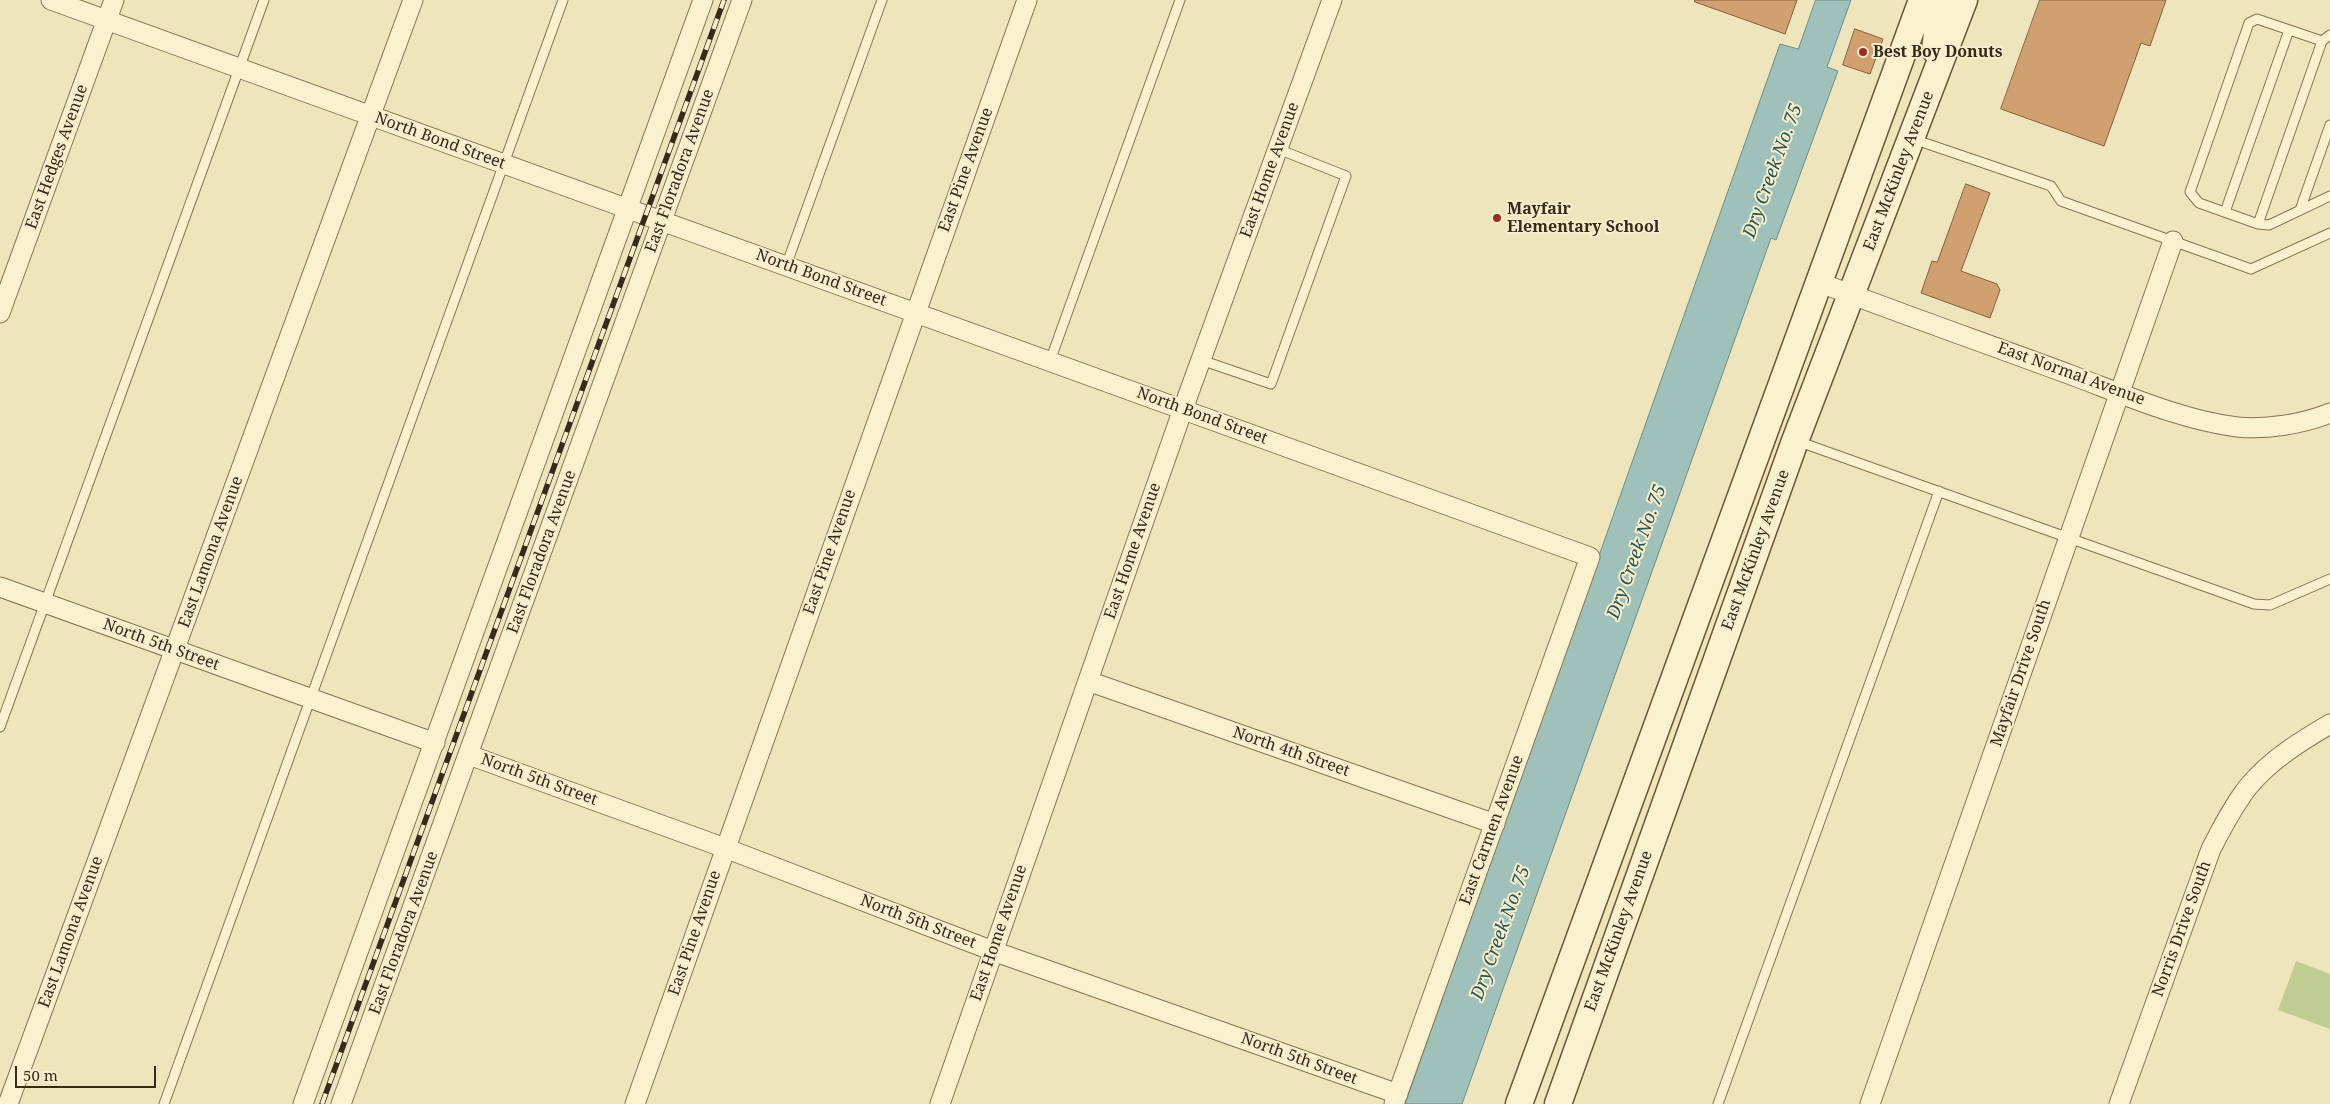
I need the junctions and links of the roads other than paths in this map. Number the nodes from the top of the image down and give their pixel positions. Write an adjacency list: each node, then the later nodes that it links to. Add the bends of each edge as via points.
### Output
1 (51, 0): 15 (street, North Bond Street)
2 (114, 0): 15 (street, East Hedges Avenue)
3 (264, 0): 19 (lane)
4 (413, 0): 21 (street, East Lamona Avenue)
5 (563, 0): 25 (lane)
6 (703, 0): 27 (street)
7 (742, 0): 30 (street, East Floradora Avenue)
8 (882, 0): 34 (lane)
9 (1027, 0): 37 (street, East Pine Avenue)
10 (1180, 0): 40 (lane)
11 (1332, 0): 24 (street, East Home Avenue)
12 (1922, 0): 35 (main road, East McKinley Avenue)
13 (1940, 0): 20 (main road)
14 (1964, 0): 20 (main road, East McKinley Avenue)
15 (107, 20): 19 (street, North Bond Street); 38 (street, East Hedges Avenue)
16 (2289, 30): 18 (lane); 29 (lane); 29 (lane, via 2258,20 2249,23 2190,192 2198,202)
17 (2330, 35): 18 (lane)
18 (2322, 41): 31 (lane)
19 (240, 68): 21 (street, North Bond Street); 50 (lane)
20 (1931, 86): 23 (main road, East McKinley Avenue)
21 (371, 116): 25 (street, North Bond Street); 51 (street, East Lamona Avenue)
22 (2330, 125): 28 (lane)
23 (1911, 138): 33 (lane, via 2051,186 2061,201); 36 (main road, East McKinley Avenue)
24 (1278, 148): 39 (street, East Home Avenue); 39 (lane, via 1346,176 1274,375 1270,384)
25 (504, 164): 27 (street, North Bond Street); 53 (lane)
26 (2330, 196): 28 (lane)
27 (628, 209): 30 (street, North Bond Street); 56 (street)
28 (2300, 210): 31 (lane, via 2269,225)
29 (2225, 212): 31 (lane)
30 (662, 221): 34 (street, North Bond Street); 57 (street, East Floradora Avenue)
31 (2258, 224)
32 (2330, 233): 33 (lane, via 2252,269)
33 (2173, 242): 41 (street, Mayfair Drive South)
34 (786, 266): 37 (street, North Bond Street)
35 (1818, 282): 36 (street, East Normal Avenue); 68 (main road, East McKinley Avenue)
36 (1852, 295): 41 (street, East Normal Avenue); 44 (main road, East McKinley Avenue)
37 (915, 312): 40 (street, North Bond Street); 59 (street, East Pine Avenue)
38 (0, 313)
39 (1201, 360): 42 (street, East Home Avenue)
40 (1050, 361): 42 (street, North Bond Street)
41 (2119, 392): 43 (street, East Normal Avenue, via 2206,422 2239,427 2280,425); 46 (street, Mayfair Drive South)
42 (1183, 409): 47 (street, North Bond Street); 52 (street, East Home Avenue)
43 (2330, 413)
44 (1795, 441): 45 (lane); 69 (main road, East McKinley Avenue)
45 (1939, 491): 46 (lane); 70 (lane)
46 (2068, 539): 48 (lane, via 2254,604 2270,605); 71 (street, Mayfair Drive South)
47 (1590, 557): 58 (street, East Carmen Avenue)
48 (2330, 579)
49 (0, 587): 50 (street, North 5th Street)
50 (45, 603): 51 (street, North 5th Street); 55 (lane)
51 (175, 650): 53 (street, North 5th Street); 62 (street, East Lamona Avenue)
52 (1088, 681): 58 (street, North 4th Street); 60 (street, East Home Avenue)
53 (310, 698): 56 (street, North 5th Street); 63 (lane)
54 (2330, 724): 72 (street, Norris Drive South, via 2268,766 2248,786 2229,814 2211,849)
55 (0, 728)
56 (435, 743): 64 (street)
57 (469, 755): 59 (street, North 5th Street); 65 (street, East Floradora Avenue)
58 (1495, 824): 61 (street, East Carmen Avenue)
59 (725, 848): 60 (street, North 5th Street); 66 (street, East Pine Avenue)
60 (993, 950): 61 (street, North 5th Street); 67 (street, East Home Avenue)
61 (1396, 1099)
62 (8, 1104)
63 (164, 1104)
64 (303, 1104)
65 (341, 1104)
66 (635, 1104)
67 (940, 1104)
68 (1519, 1104)
69 (1558, 1104)
70 (1718, 1104)
71 (1870, 1104)
72 (2119, 1104)

